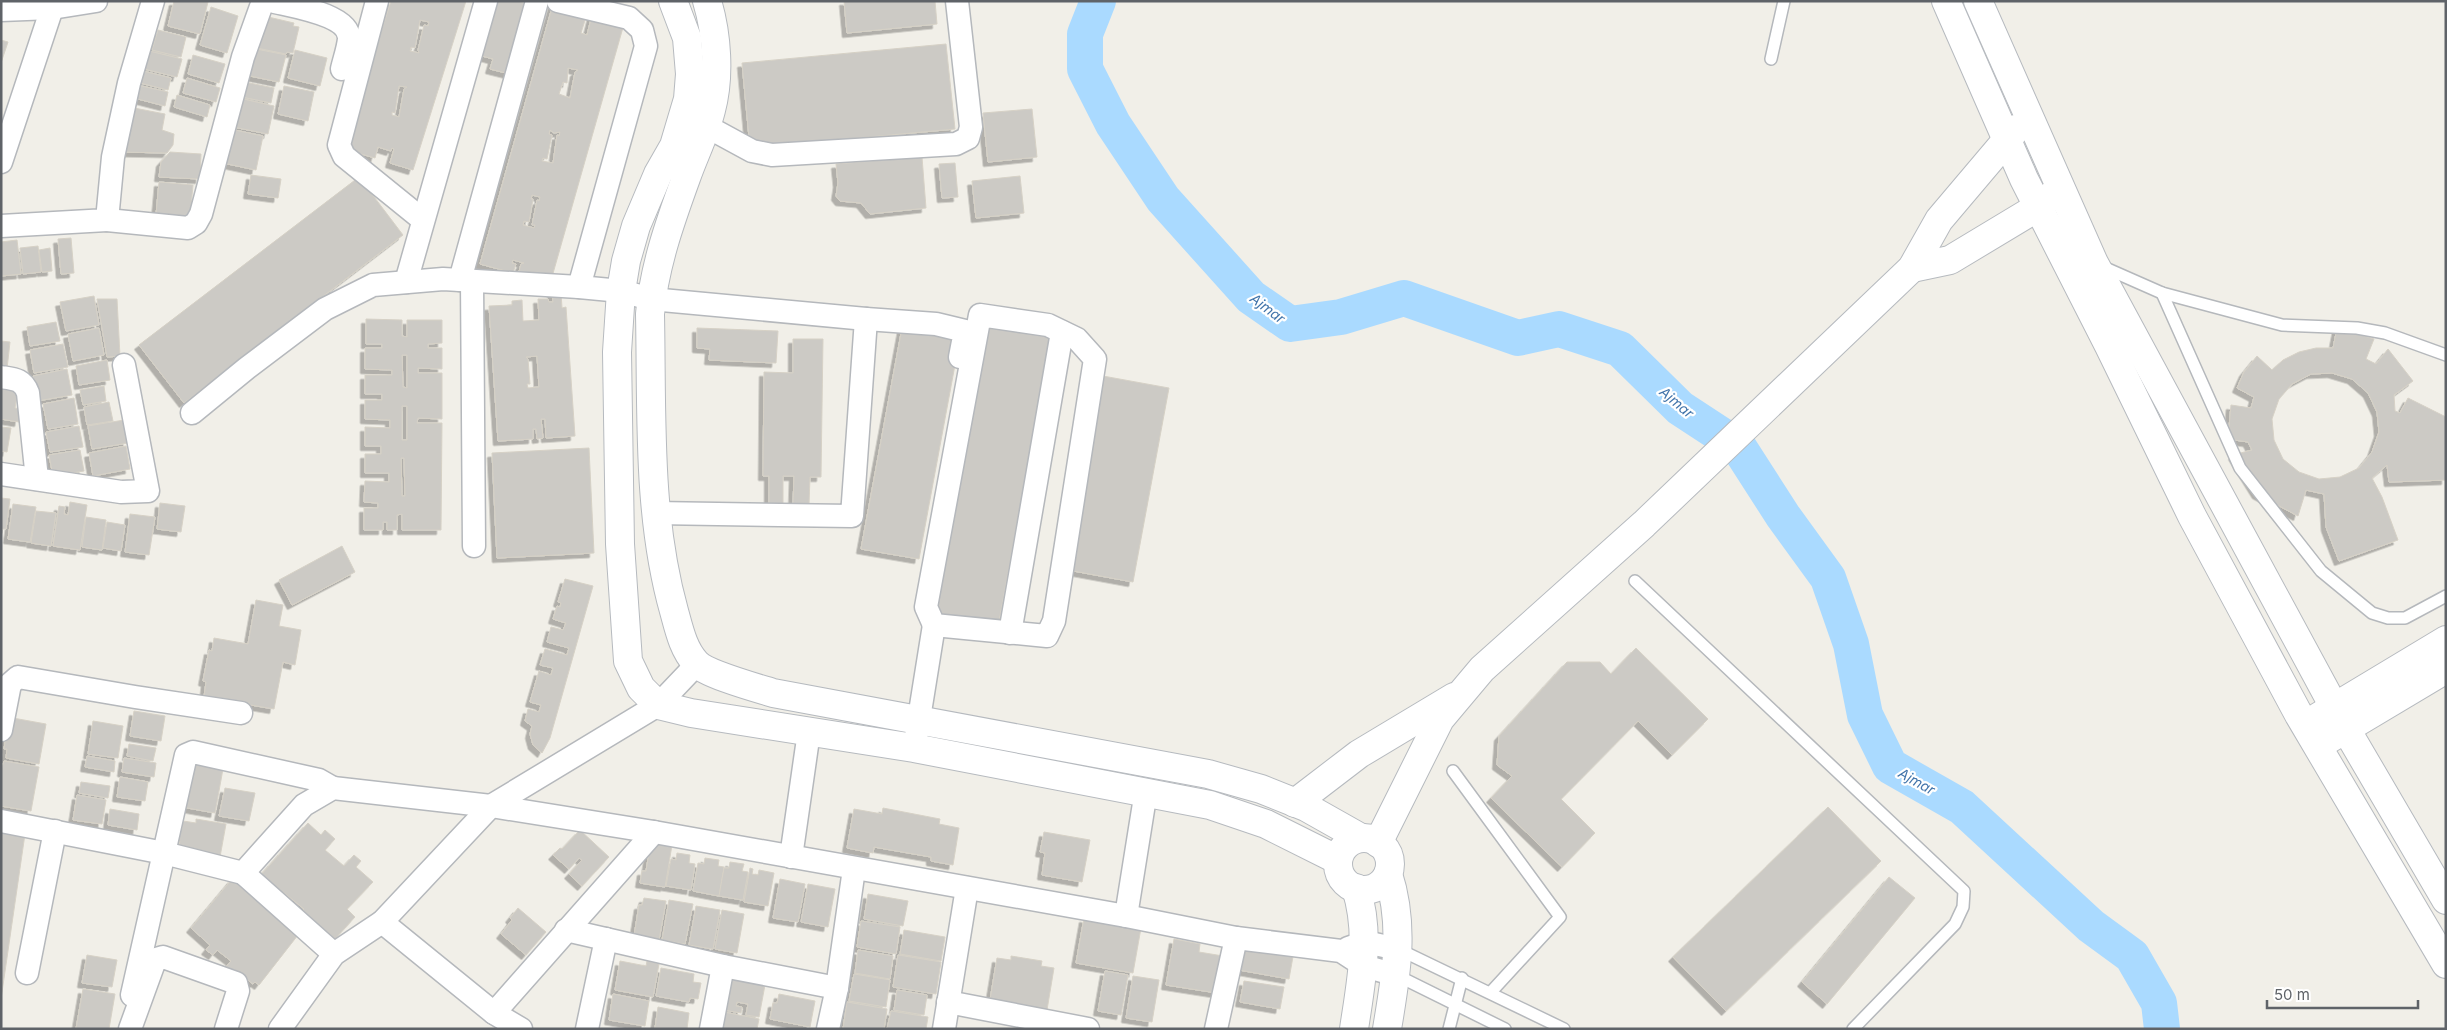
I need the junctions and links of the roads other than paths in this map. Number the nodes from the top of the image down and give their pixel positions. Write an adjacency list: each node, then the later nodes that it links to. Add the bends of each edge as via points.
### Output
1 (96, 1): 15 (street)
2 (153, 1): 26 (street, via 129,84 113,158)
3 (263, 1): 26 (street, via 243,57 201,214 196,222 188,228)
4 (271, 1): 18 (street, via 333,18 343,24 349,37)
5 (377, 1): 27 (street, via 339,145 344,156)
6 (486, 1): 27 (street)
7 (537, 1): 31 (street)
8 (558, 1): 33 (street, via 629,18 642,30 646,46)
9 (673, 1): 20 (street, via 687,38 688,99)
10 (707, 1): 20 (street, via 711,13 716,74 712,109)
11 (957, 1): 20 (street, via 971,128 968,138 956,144 772,155 752,152)
12 (1784, 1): 17 (lane)
13 (1946, 1): 21 (street)
14 (1978, 1): 19 (street)
15 (52, 8): 16 (street); 23 (street)
16 (1, 10)
17 (1771, 59)
18 (342, 69)
19 (2029, 114): 21 (street); 24 (street)
20 (695, 121): 22 (street)
21 (2006, 140): 25 (street); 30 (street, via 1939,220)
22 (684, 151): 34 (street, via 658,174 636,226); 36 (street)
23 (1, 162)
24 (2061, 188): 25 (street); 29 (street)
25 (2038, 207): 30 (street, via 1950,260); 62 (street, via 2192,516)
26 (107, 220): 28 (street)
27 (423, 220): 32 (street)
28 (1, 226)
29 (2094, 263): 35 (lane); 58 (street)
30 (1912, 268): 55 (street, via 1644,524 1482,669)
31 (466, 281): 32 (street); 33 (street); 46 (street)
32 (406, 282): 42 (street, via 373,285 324,309)
33 (578, 286): 34 (street)
34 (622, 291): 36 (street); 56 (street, via 617,352 617,450 628,661 641,688)
35 (2162, 293): 39 (lane, via 2282,325 2357,328 2385,333); 49 (lane, via 2240,468 2321,571 2372,613 2388,618 2405,618)
36 (651, 299): 37 (street); 45 (street)
37 (866, 318): 45 (street, via 852,516); 47 (street, via 936,324 965,331)
38 (1062, 332): 50 (street, via 1048,326 980,315 926,607); 51 (street); 51 (street, via 1077,339 1094,359 1054,621 1047,636)
39 (2446, 355)
40 (124, 366): 44 (street, via 148,490 121,492)
41 (1, 377): 44 (street, via 18,380 25,384 28,392)
42 (192, 413)
43 (1, 474): 44 (street)
44 (37, 480)
45 (655, 513): 53 (street, via 668,591 682,639)
46 (474, 546)
47 (926, 556)
48 (1635, 581): 115 (lane, via 1964,890 1963,908 1955,924)
49 (2446, 596)
50 (934, 625): 51 (street); 59 (street)
51 (1010, 633)
52 (2446, 640): 58 (street)
53 (697, 664): 56 (street); 59 (street, via 773,693)
54 (2446, 669): 58 (street)
55 (1463, 693): 67 (street, via 1359,754); 72 (street, via 1440,719)
56 (658, 705): 61 (street); 68 (street)
57 (241, 713): 60 (street, via 18,677 10,684)
58 (2339, 718): 62 (street); 81 (street)
59 (918, 720): 63 (street); 67 (street, via 1208,774 1261,789)
60 (1, 730)
61 (809, 732): 63 (street); 74 (street)
62 (2312, 735): 90 (street)
63 (914, 748): 66 (street)
64 (1453, 770): 95 (lane, via 1560,917)
65 (333, 788): 68 (street); 73 (street, via 319,780 189,752); 77 (street, via 304,805)
66 (1146, 791): 75 (street, via 1210,805 1266,824); 82 (street)
67 (1295, 803): 72 (street)
68 (491, 806): 71 (street); 83 (street)
69 (1, 821): 70 (street)
70 (55, 832): 73 (street); 92 (street)
71 (654, 832): 74 (street); 84 (street)
72 (1370, 841): 75 (street, via 1346,845); 78 (street, via 1388,857)
73 (164, 853): 77 (street); 96 (street)
74 (791, 858): 76 (street)
75 (1338, 860): 80 (street, via 1340,876)
76 (854, 869): 79 (street); 94 (street)
77 (244, 873): 88 (street)
78 (1388, 874): 80 (street, via 1376,886); 89 (street, via 1399,922)
79 (967, 888): 82 (street); 97 (street)
80 (1356, 888): 87 (street, via 1361,902)
81 (2446, 900)
82 (1126, 916): 85 (street)
83 (382, 922): 88 (street); 99 (street)
84 (566, 930): 86 (street); 99 (street)
85 (1236, 938): 87 (street); 109 (street)
86 (606, 939): 91 (street); 104 (street)
87 (1356, 953): 89 (street); 110 (street)
88 (334, 954): 100 (street)
89 (1397, 962): 93 (lane); 98 (lane); 111 (street)
90 (2446, 964)
91 (723, 966): 94 (street); 105 (street)
92 (27, 974)
93 (1462, 978): 95 (lane); 98 (lane)
94 (836, 988): 106 (street)
95 (1490, 992): 114 (lane)
96 (132, 995)
97 (948, 1002): 107 (street); 108 (street)
98 (1454, 1004): 112 (lane); 113 (lane)
99 (494, 1013): 103 (street)
100 (290, 1026)
101 (130, 1029): 102 (street, via 156,959 163,957 236,983 238,991)
102 (226, 1029)
103 (521, 1029)
104 (587, 1029)
105 (711, 1029)
106 (828, 1029)
107 (944, 1029)
108 (1088, 1029)
109 (1216, 1029)
110 (1354, 1029)
111 (1387, 1029)
112 (1450, 1029)
113 (1505, 1029)
114 (1564, 1029)
115 (1853, 1029)

